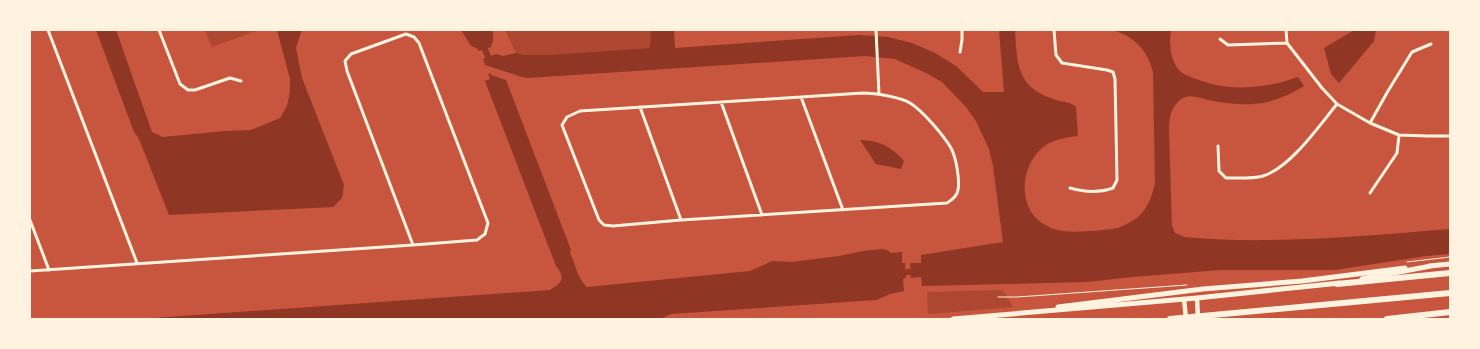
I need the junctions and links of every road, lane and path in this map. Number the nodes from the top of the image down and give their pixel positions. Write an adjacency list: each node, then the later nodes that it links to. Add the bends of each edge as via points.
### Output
1 (48, 30): 29 (street)
2 (159, 30): 11 (street, via 180,84 188,90 230,78)
3 (962, 30): 10 (street)
4 (1054, 30): 21 (street, via 1056,55 1062,63 1107,70 1113,72 1115,79 1117,180 1113,188 1105,191 1082,192)
5 (1286, 30): 8 (street)
6 (877, 31): 12 (street)
7 (1220, 39): 8 (street, via 1228,45)
8 (1287, 43): 15 (street)
9 (1431, 44): 17 (street, via 1412,52)
10 (960, 52)
11 (241, 81)
12 (879, 94): 13 (street); 23 (street, via 910,103 930,122 952,149 958,170 958,190 954,199 947,203)
13 (801, 97): 14 (street); 23 (street)
14 (720, 102): 16 (street); 24 (street)
15 (1337, 104): 17 (street); 20 (street, via 1291,158 1278,169 1263,176 1226,178 1219,171)
16 (640, 108): 26 (street); 26 (street, via 580,111 567,116 562,125 599,220 604,225)
17 (1370, 123): 18 (street)
18 (1399, 135): 19 (street); 22 (street, via 1397,153)
19 (1450, 136)
20 (1218, 146)
21 (1070, 188)
22 (1370, 193)
23 (843, 210): 24 (street)
24 (762, 215): 26 (street)
25 (30, 220): 33 (street)
26 (682, 220)
27 (414, 246): 27 (street, via 345,61 351,54 406,34 414,37 419,43 488,223 485,234 477,240); 29 (street)
28 (1450, 257): 30 (path)
29 (137, 263): 33 (street)
30 (1405, 263)
31 (1450, 264): 32 (main road)
32 (1431, 266): 36 (main road); 43 (main road, via 1302,282 1203,289 1080,303)
33 (49, 270): 34 (street)
34 (30, 271)
35 (1450, 274): 36 (highway)
36 (1337, 284): 40 (main road)
37 (1191, 285): 39 (path, via 1017,298)
38 (1450, 293): 46 (highway)
39 (998, 297)
40 (1197, 298): 41 (main road); 47 (main road)
41 (1184, 299): 43 (main road); 46 (main road)
42 (1450, 312): 48 (highway)
43 (1019, 314): 44 (main road)
44 (953, 319)
45 (1170, 319): 46 (highway)
46 (1183, 319)
47 (1198, 319)
48 (1387, 319)

